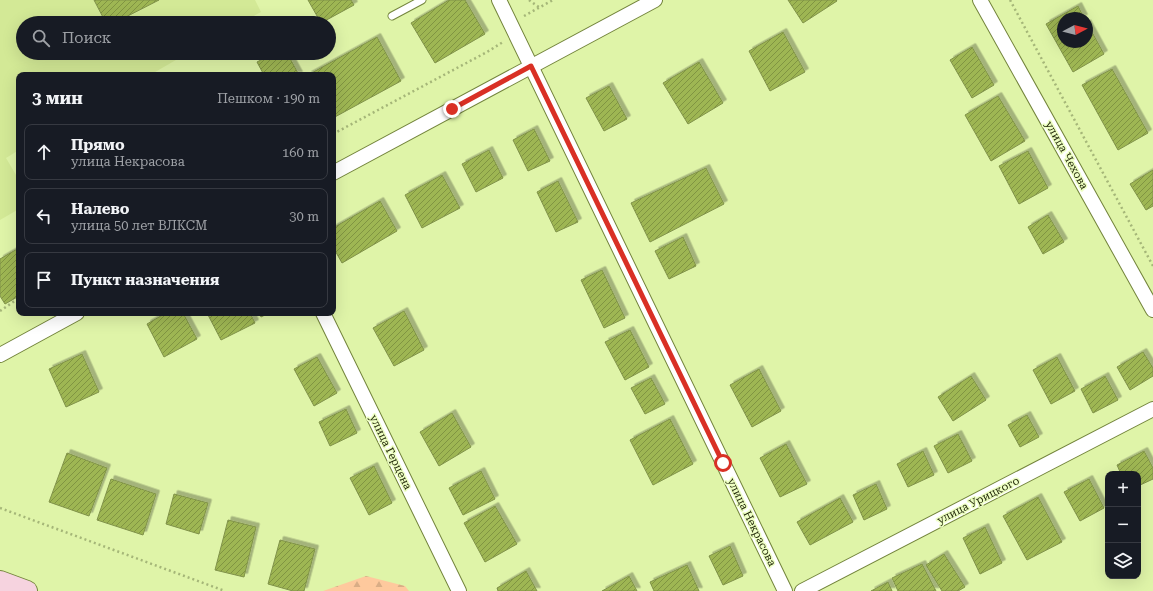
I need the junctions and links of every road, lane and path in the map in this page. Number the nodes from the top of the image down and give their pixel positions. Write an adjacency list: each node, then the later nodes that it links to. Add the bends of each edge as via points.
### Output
1 (422, 0): 9 (lane)
2 (499, 0): 10 (street, улица Некрасова)
3 (529, 0): 8 (path)
4 (553, 0): 8 (path)
5 (655, 0): 11 (street)
6 (980, 0): 16 (street, улица Чехова)
7 (1010, 0): 14 (path)
8 (540, 8): 10 (path, via 523,17)
9 (392, 16)
10 (513, 28): 11 (street, улица Некрасова); 12 (path, via 504,41 487,52)
11 (531, 66): 13 (street); 27 (street, улица Некрасова)
12 (336, 132)
13 (336, 171)
14 (1153, 266)
15 (16, 300): 17 (path)
16 (1153, 310)
17 (0, 311)
18 (72, 316): 20 (street)
19 (324, 316): 26 (street, улица Герцена)
20 (0, 355)
21 (1153, 409): 28 (street, улица Урицкого)
22 (0, 508): 25 (path)
23 (0, 581): 24 (main road)
24 (26, 591)
25 (225, 591)
26 (459, 591)
27 (785, 591)
28 (802, 591)

